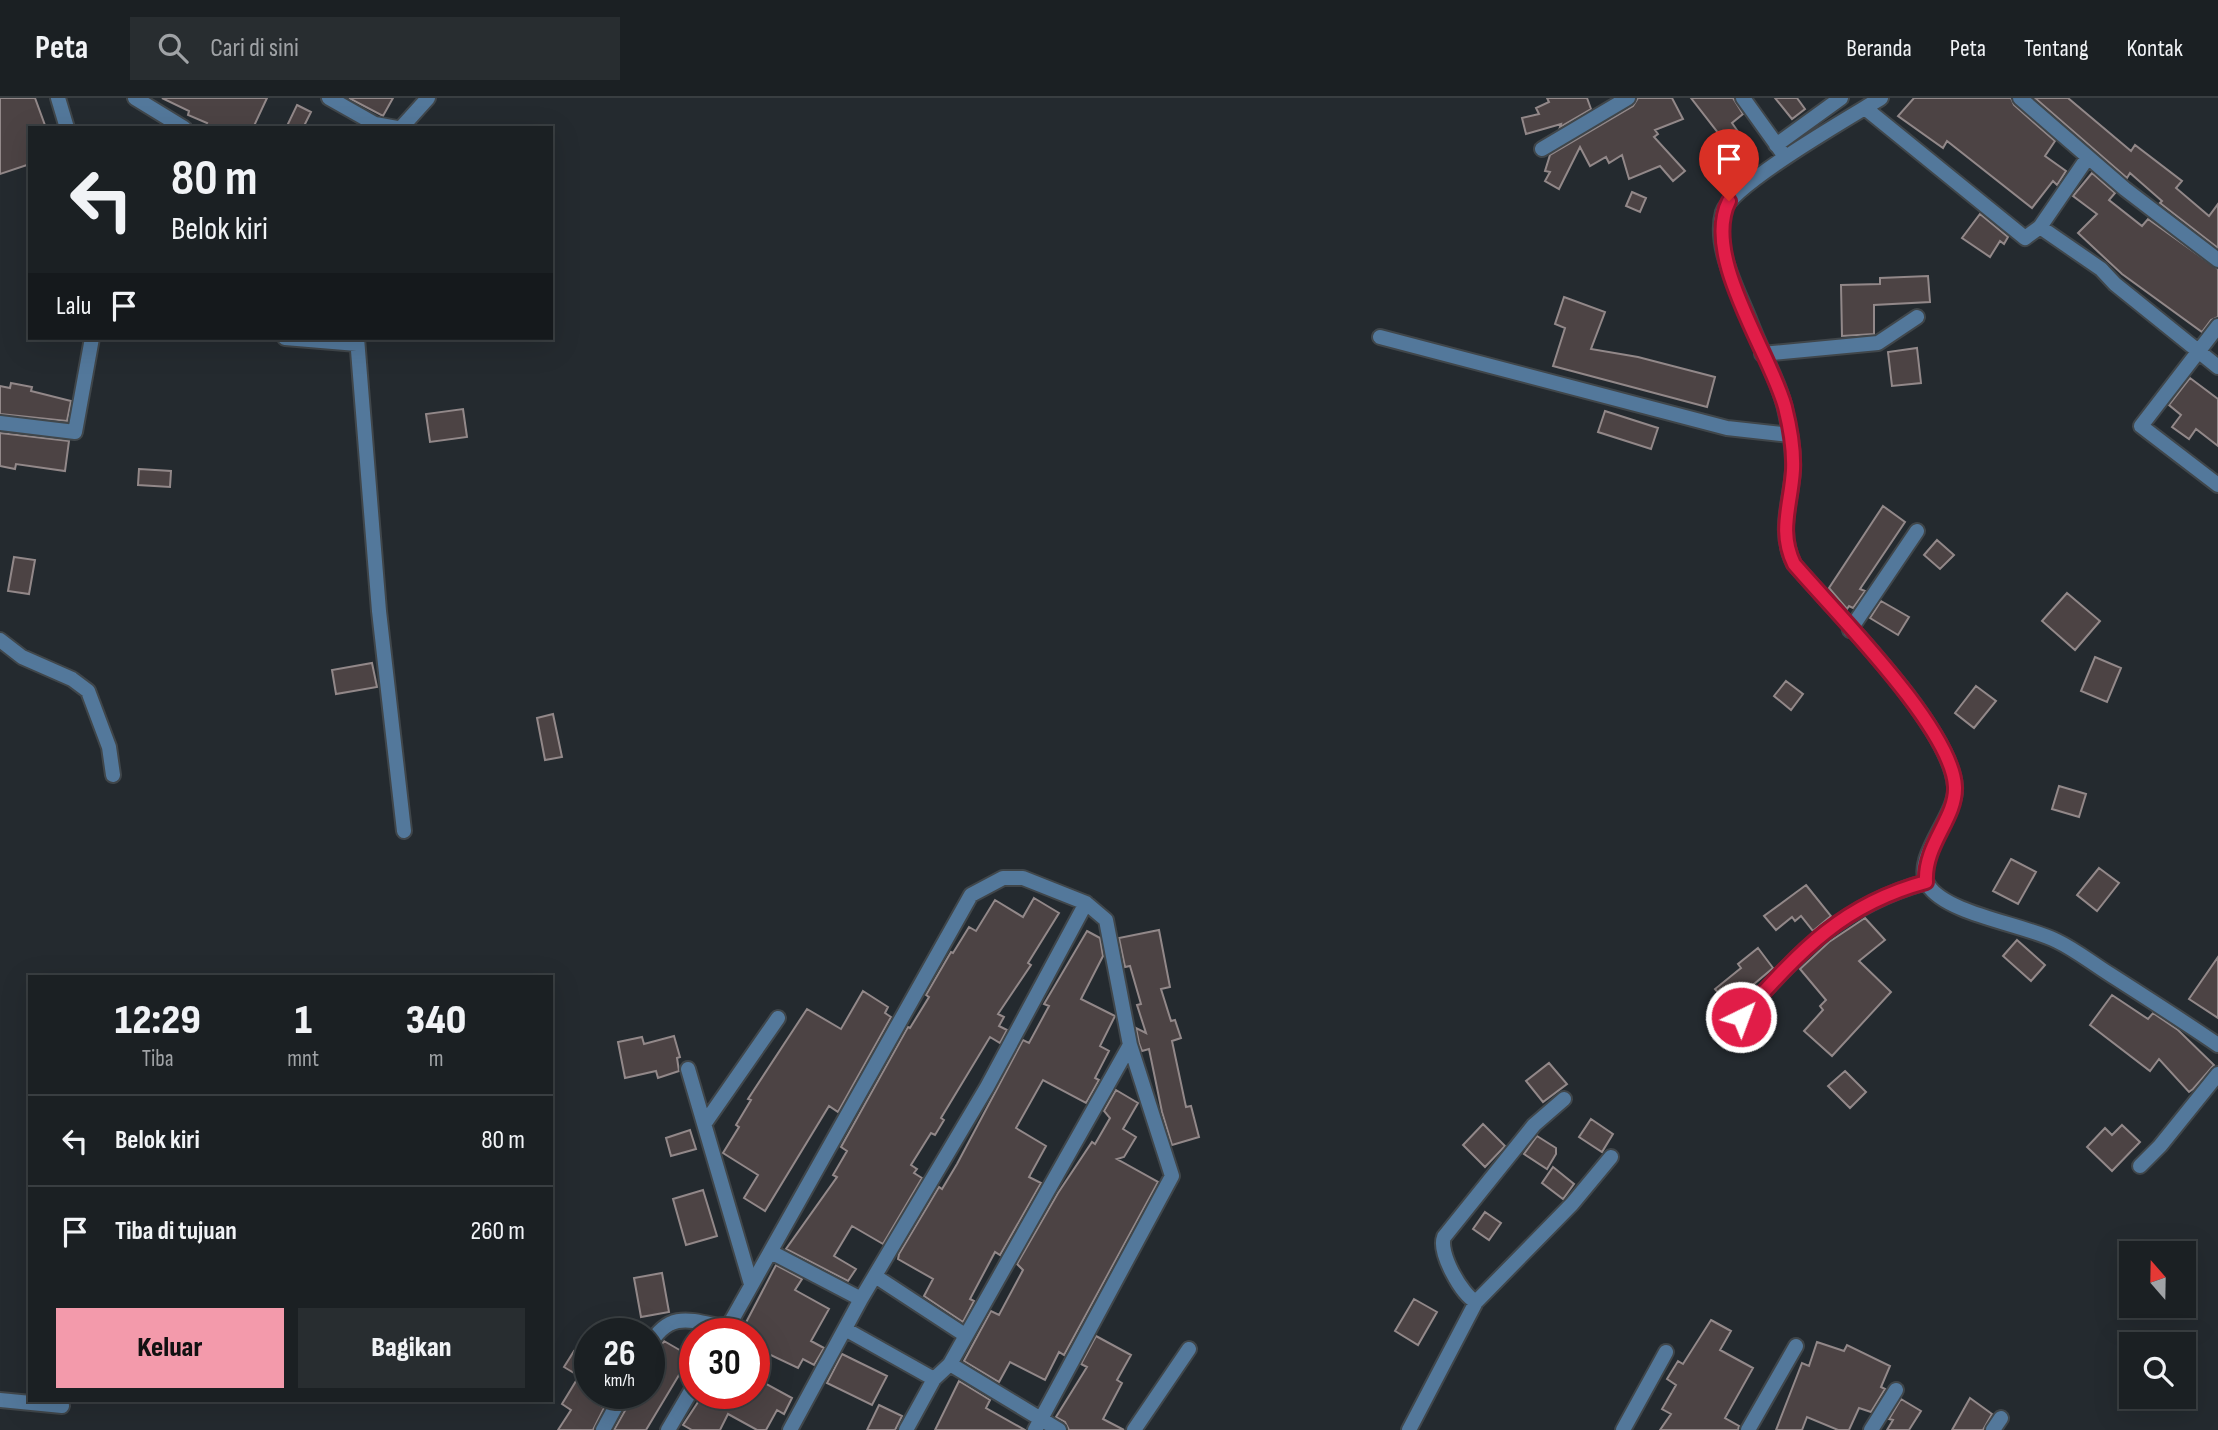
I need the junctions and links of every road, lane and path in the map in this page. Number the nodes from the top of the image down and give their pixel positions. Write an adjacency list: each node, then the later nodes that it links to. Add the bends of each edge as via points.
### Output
1 (58, 98): 11 (street)
2 (135, 98): 12 (street)
3 (329, 98): 13 (street)
4 (428, 98): 14 (street)
5 (1629, 98): 16 (street)
6 (1743, 98): 15 (street)
7 (1841, 98): 15 (street)
8 (1881, 98): 10 (street)
9 (2020, 98): 18 (street)
10 (1865, 108): 17 (street); 19 (street, via 2025,238)
11 (66, 126)
12 (181, 126)
13 (387, 126)
14 (401, 126)
15 (1776, 145): 17 (street)
16 (1542, 149)
17 (1785, 157): 28 (street, via 1729,201 1723,213 1728,264)
18 (2088, 157): 19 (street); 20 (street)
19 (2040, 227): 27 (street, via 2101,269)
20 (2218, 260)
21 (1917, 317): 28 (street, via 1878,343)
22 (2218, 326): 27 (street)
23 (1380, 337): 31 (street, via 1727,428)
24 (92, 340): 30 (street, via 75,432)
25 (333, 340): 26 (street)
26 (357, 341): 37 (street, via 379,611)
27 (2200, 351): 29 (street); 32 (street, via 2141,426)
28 (1762, 354): 31 (street, via 1784,404)
29 (2218, 367)
30 (0, 423)
31 (1790, 435): 34 (street, via 1793,471 1784,527 1786,548 1794,564)
32 (2218, 485)
33 (1917, 531): 34 (street)
34 (1850, 630): 38 (street, via 1918,708 1952,771 1951,808 1927,856)
35 (0, 640): 36 (street, via 22,657 88,691)
36 (113, 775)
37 (404, 831)
38 (1926, 882): 40 (street, via 1895,891 1840,919 1795,957); 43 (street, via 1938,898 1956,908 2058,941)
39 (1086, 903): 42 (street, via 1106,920); 50 (street, via 1023,878 1003,877 971,895); 51 (street, via 987,1087)
40 (1741, 1017)
41 (778, 1018): 47 (street)
42 (1130, 1045): 57 (street); 68 (street, via 1171,1167 1170,1184)
43 (2218, 1045)
44 (688, 1069): 47 (street)
45 (2218, 1074): 49 (street)
46 (1564, 1099): 54 (street, via 1534,1125 1444,1237 1442,1246 1460,1288)
47 (705, 1123): 52 (street)
48 (1611, 1157): 54 (street)
49 (2140, 1166)
50 (771, 1252): 52 (street); 53 (street)
51 (875, 1276): 53 (street); 57 (street)
52 (751, 1284): 55 (street)
53 (861, 1299): 56 (street)
54 (1476, 1302): 75 (street)
55 (733, 1318)
56 (845, 1329): 62 (street); 71 (street)
57 (965, 1335): 61 (street)
58 (1797, 1346): 77 (street)
59 (1189, 1349): 74 (street)
60 (1666, 1352): 76 (street)
61 (950, 1364): 62 (street); 68 (street)
62 (934, 1379): 72 (street)
63 (1896, 1390): 78 (street)
64 (0, 1400): 65 (street)
65 (62, 1406)
66 (615, 1409): 69 (street)
67 (680, 1409): 70 (street)
68 (1038, 1424): 73 (street)
69 (603, 1430)
70 (668, 1430)
71 (790, 1430)
72 (906, 1430)
73 (1059, 1430)
74 (1134, 1430)
75 (1409, 1430)
76 (1623, 1430)
77 (1748, 1430)
78 (1871, 1430)

